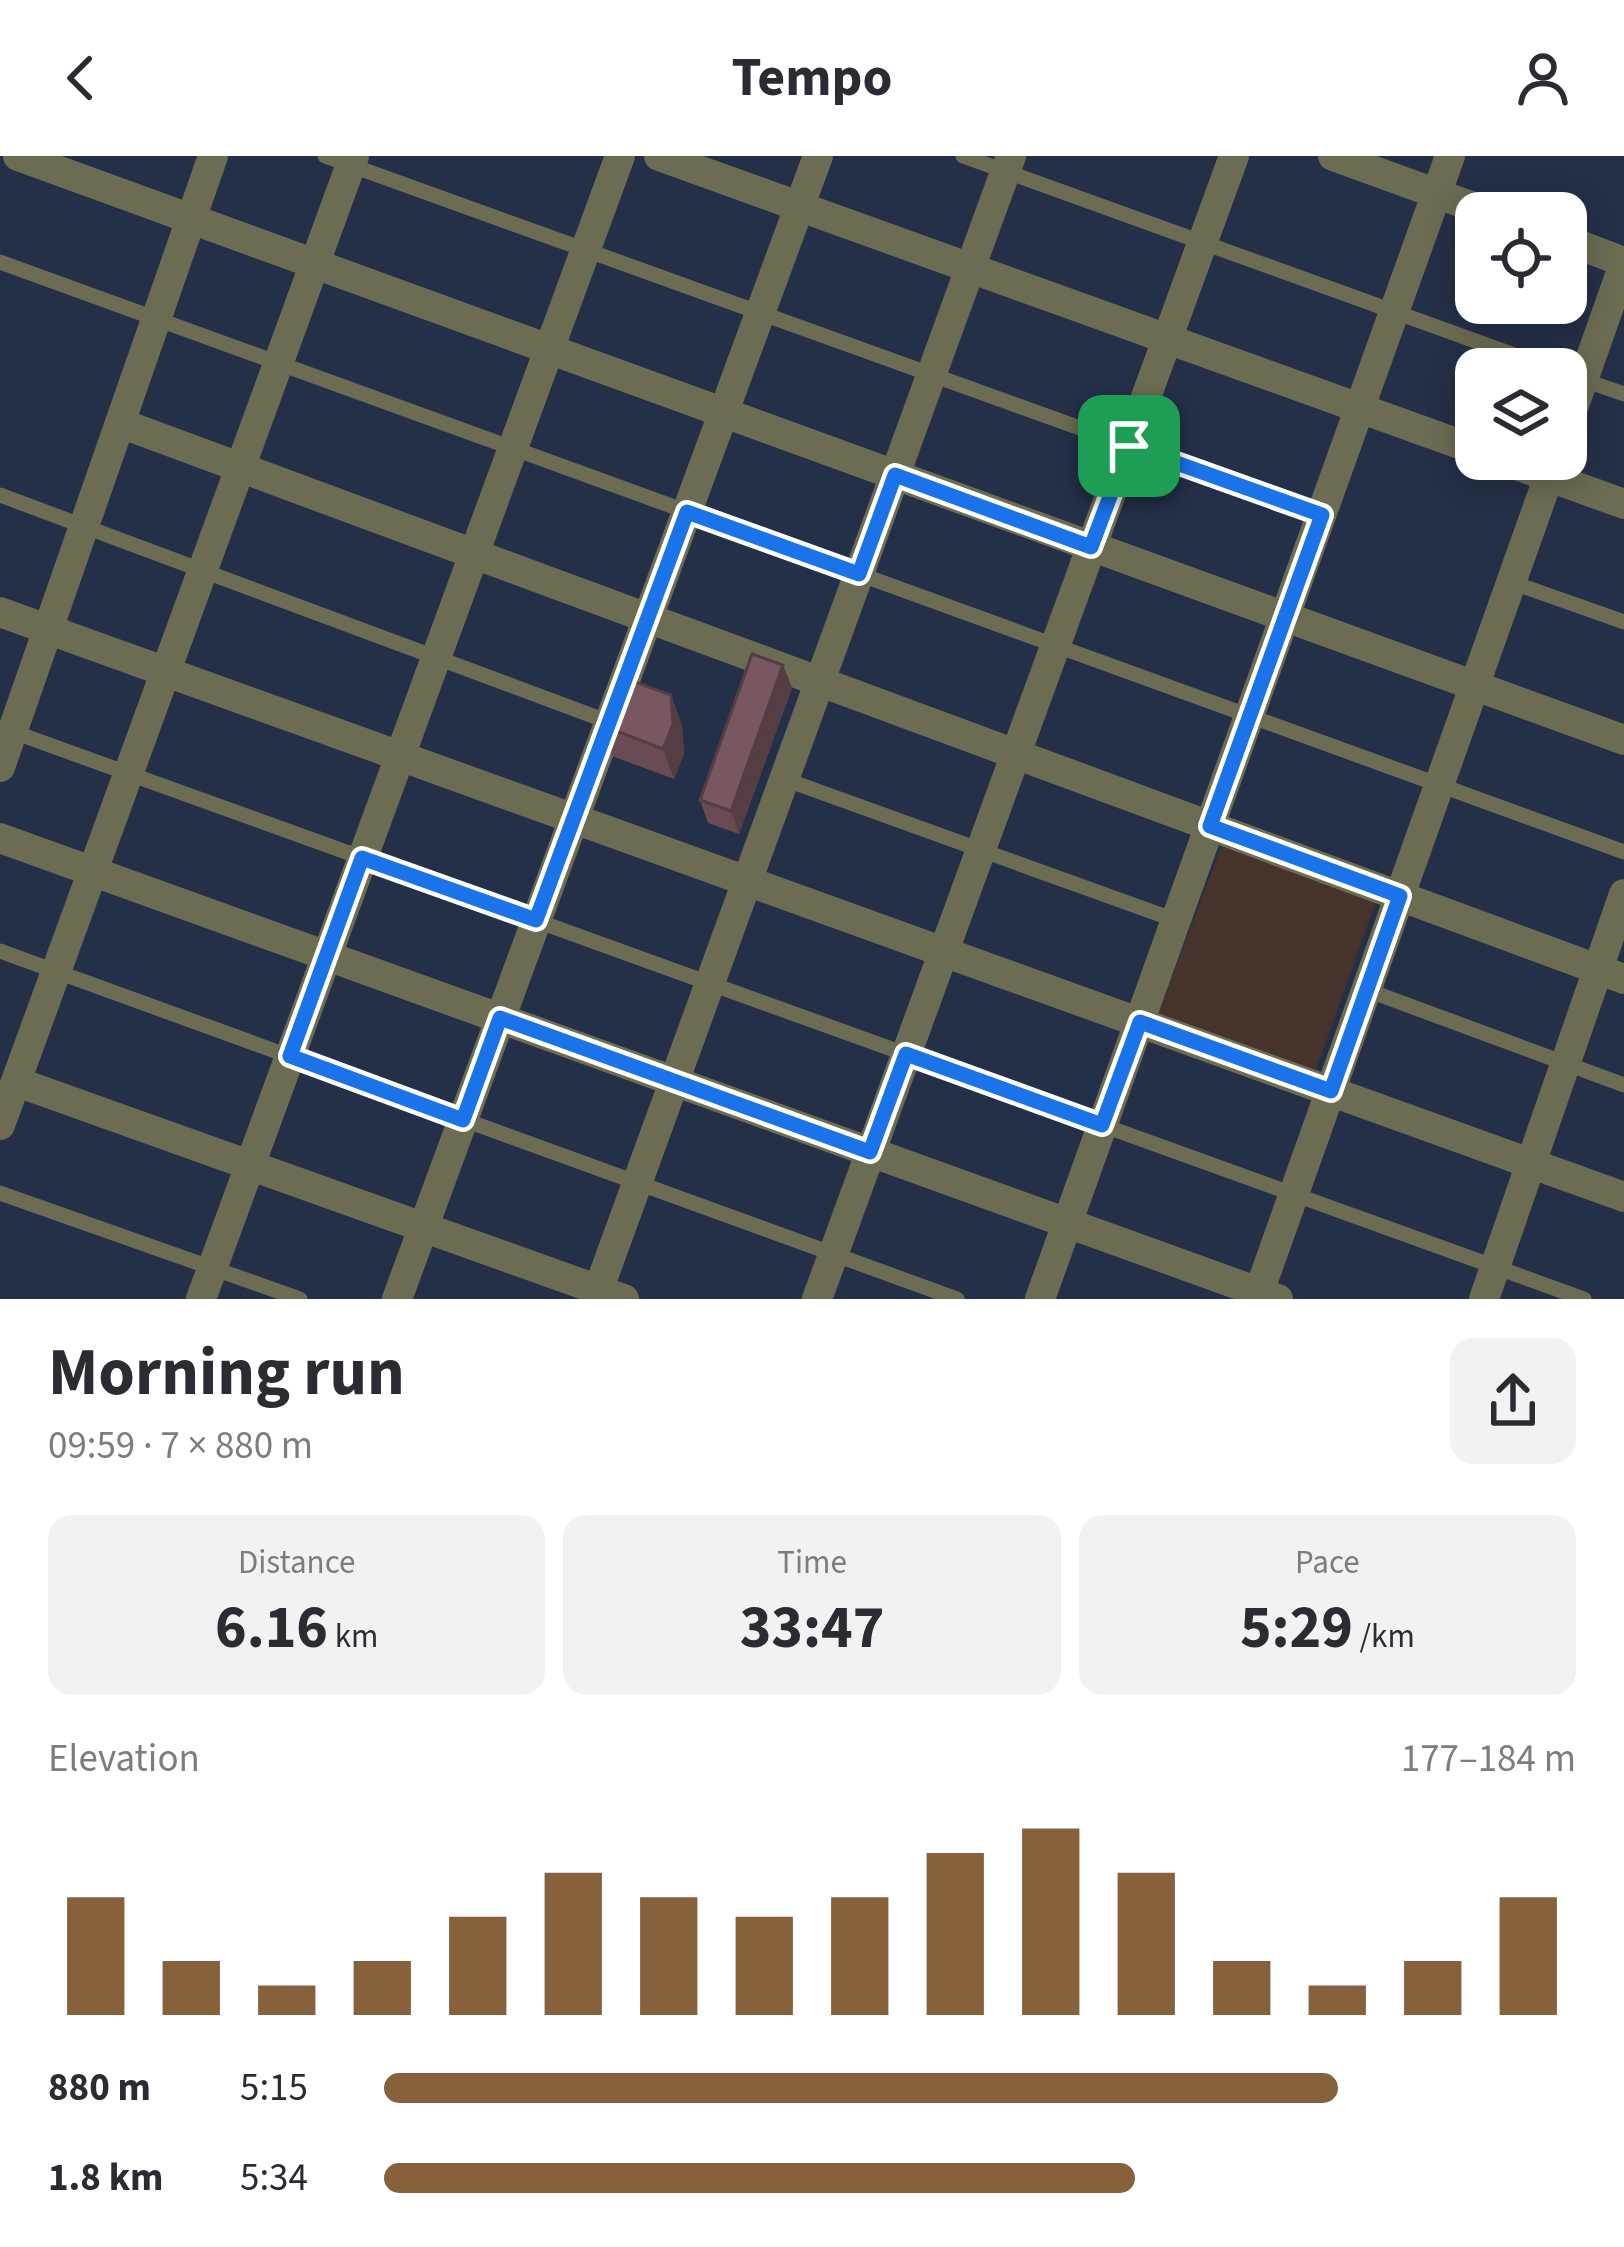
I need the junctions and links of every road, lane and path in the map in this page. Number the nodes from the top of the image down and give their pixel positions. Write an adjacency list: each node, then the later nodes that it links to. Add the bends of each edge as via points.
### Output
1 (7, 156): 13 (street)
2 (18, 156): 17 (street)
3 (214, 156): 17 (street)
4 (620, 156): 20 (street)
5 (659, 156): 16 (street)
6 (818, 156): 16 (street)
7 (963, 156): 12 (lane)
8 (1234, 156): 18 (street)
9 (1333, 156): 14 (street)
10 (1450, 156): 14 (street)
11 (343, 159): 20 (lane); 23 (street)
12 (1008, 164): 18 (lane); 24 (street)
13 (0, 175)
14 (1437, 194): 15 (street); 25 (street)
15 (1455, 200)
16 (800, 207): 24 (street); 26 (street)
17 (192, 219): 23 (street); 27 (street)
18 (1202, 242): 25 (lane); 28 (street)
19 (1587, 248): 22 (street)
20 (586, 250): 26 (lane); 30 (street)
21 (0, 262): 27 (lane)
22 (1624, 263): 31 (street)
23 (314, 264): 30 (street); 32 (street)
24 (970, 268): 28 (street); 33 (street)
25 (1394, 312): 29 (lane); 36 (street)
26 (760, 313): 33 (lane); 37 (street)
27 (157, 320): 32 (lane); 38 (street)
28 (1167, 339): 36 (street); 40 (street)
29 (1494, 348)
30 (549, 349): 37 (street); 41 (street)
31 (1587, 349)
32 (278, 363): 41 (lane); 42 (street)
33 (931, 374): 40 (lane); 43 (street)
34 (1587, 381): 35 (lane)
35 (1624, 394)
36 (1360, 409): 39 (street); 49 (street)
37 (724, 413): 43 (street); 48 (street)
38 (120, 423): 42 (street); 50 (street)
39 (1455, 443)
40 (1129, 446): 49 (lane); 51 (street)
41 (512, 448): 48 (lane); 52 (street)
42 (239, 467): 52 (street); 53 (street)
43 (895, 475): 51 (street); 54 (street)
44 (1548, 480): 55 (street)
45 (1576, 480): 47 (street)
46 (0, 495): 50 (lane)
47 (1624, 504)
48 (687, 512): 54 (lane); 58 (street)
49 (1322, 515): 57 (street)
50 (84, 526): 53 (lane); 60 (street)
51 (1091, 547): 57 (street); 61 (street)
52 (474, 554): 58 (street); 62 (street)
53 (202, 570): 62 (lane); 63 (street)
54 (859, 574): 61 (lane); 64 (street)
55 (1511, 582): 59 (lane); 65 (street)
56 (0, 612): 60 (street)
57 (1285, 617): 65 (street); 66 (street)
58 (648, 618): 64 (street); 67 (street)
59 (1624, 622)
60 (48, 629): 63 (street); 68 (street)
61 (1055, 646): 66 (lane); 70 (street)
62 (436, 657): 67 (lane); 71 (street)
63 (165, 671): 71 (street); 73 (street)
64 (820, 682): 70 (street); 74 (street)
65 (1474, 686): 69 (street); 75 (street)
66 (1249, 716): 75 (lane); 77 (street)
67 (609, 722): 76 (street)
68 (6, 729): 72 (street); 73 (lane)
69 (1624, 740)
70 (1016, 754): 77 (street); 79 (street)
71 (400, 756): 76 (street); 81 (street)
72 (0, 767)
73 (127, 773): 81 (lane); 82 (street)
74 (784, 779): 79 (lane); 83 (street)
75 (1439, 785): 80 (lane); 85 (street)
76 (574, 819): 83 (street); 86 (street)
77 (1210, 826): 85 (street); 87 (street)
78 (0, 838): 82 (street)
79 (981, 850): 87 (lane); 89 (street)
80 (1624, 852)
81 (362, 858): 86 (lane); 90 (street)
82 (91, 871): 90 (street); 91 (street)
83 (747, 881): 89 (street); 93 (street)
84 (1624, 894): 92 (street)
85 (1400, 896): 92 (street); 94 (street)
86 (536, 920): 93 (lane); 95 (street)
87 (1175, 920): 96 (street)
88 (0, 951): 91 (lane)
89 (944, 952): 96 (street); 97 (street)
90 (326, 956): 95 (street); 98 (street)
91 (54, 970): 98 (lane); 100 (street)
92 (1611, 974): 99 (street)
93 (710, 983): 97 (lane); 101 (street)
94 (1366, 990): 99 (lane); 103 (street)
95 (500, 1018): 101 (street); 104 (street)
96 (1140, 1022): 103 (street); 106 (street)
97 (906, 1054): 106 (lane); 107 (street)
98 (290, 1056): 104 (lane); 109 (street)
99 (1565, 1064): 102 (lane); 108 (street)
100 (17, 1082): 105 (street); 109 (street)
101 (674, 1082): 107 (street); 110 (street)
102 (1624, 1085)
103 (1331, 1091): 108 (street); 112 (street)
104 (463, 1120): 110 (lane); 115 (street)
105 (0, 1125)
106 (1102, 1125): 112 (lane); 114 (street)
107 (870, 1152): 114 (street); 116 (street)
108 (1531, 1164): 113 (street); 117 (street)
109 (250, 1165): 115 (street); 118 (street)
110 (638, 1183): 116 (lane); 119 (street)
111 (0, 1192): 118 (lane)
112 (1294, 1194): 117 (lane); 120 (street)
113 (1624, 1197)
114 (1067, 1223): 120 (street); 126 (street)
115 (423, 1227): 119 (street); 123 (street)
116 (833, 1254): 124 (street); 125 (lane)
117 (1496, 1267): 127 (street); 128 (lane)
118 (212, 1268): 121 (street); 122 (lane)
119 (606, 1296)
120 (1265, 1297)
121 (201, 1299)
122 (300, 1299)
123 (397, 1299)
124 (817, 1299)
125 (957, 1299)
126 (1040, 1299)
127 (1484, 1299)
128 (1584, 1299)

